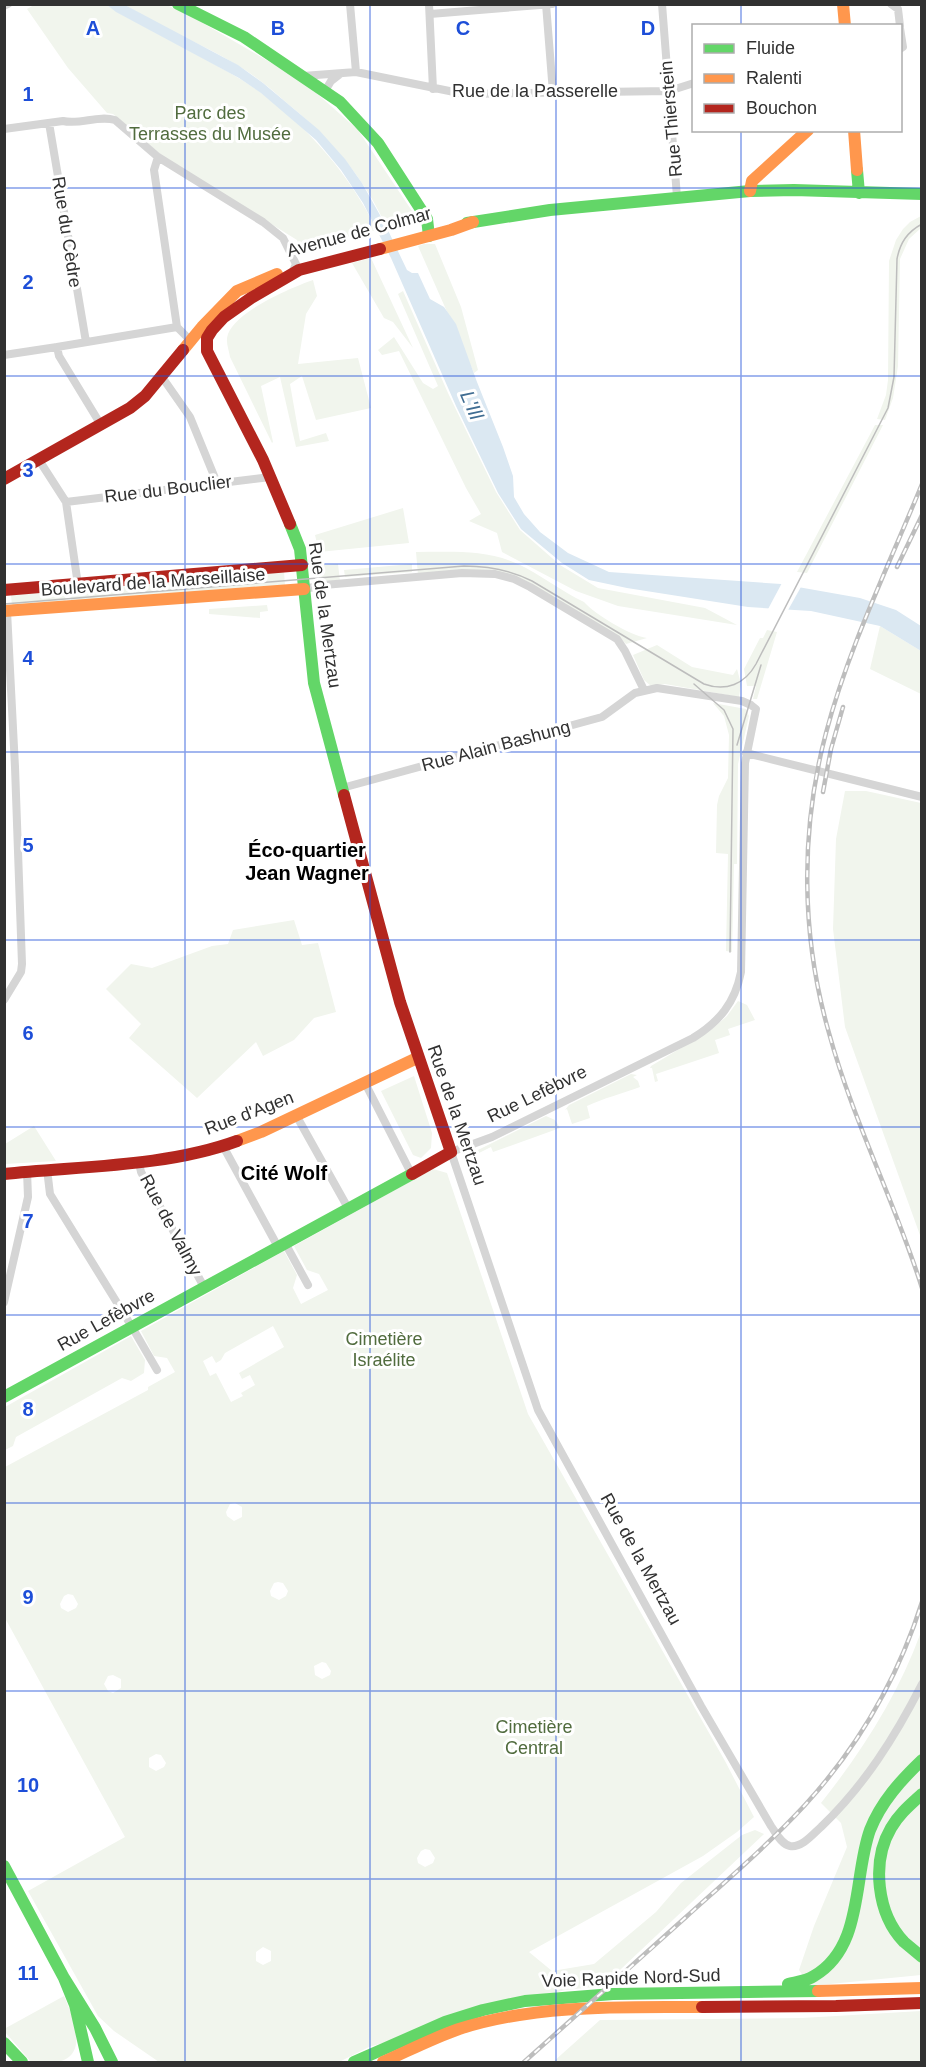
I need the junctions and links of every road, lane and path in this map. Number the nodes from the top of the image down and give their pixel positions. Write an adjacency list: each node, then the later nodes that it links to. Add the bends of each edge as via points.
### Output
1 (178, 4): 13 (main road, via 244,37)
2 (350, 4): 11 (street)
3 (552, 4): 7 (street)
4 (662, 4): 17 (street, Rue Thierstein)
5 (843, 4): 9 (main road)
6 (891, 4): 10 (street, via 898,9)
7 (546, 5): 8 (street); 18 (street)
8 (429, 9): 15 (street)
9 (844, 24)
10 (900, 24)
11 (356, 72): 12 (street, Rue de la Passerelle); 15 (street, Rue de la Passerelle)
12 (341, 73): 13 (street, Rue de la Passerelle); 16 (street)
13 (303, 76): 16 (main road)
14 (692, 83): 17 (street, Rue de la Passerelle)
15 (433, 89): 18 (street, Rue de la Passerelle)
16 (325, 91): 28 (main road, via 378,143 427,219)
17 (669, 91): 18 (street, Rue de la Passerelle); 27 (street, Rue Thierstein)
18 (553, 93)
19 (49, 123): 20 (street); 23 (street, via 110,118); 33 (street, Rue du Cèdre)
20 (4, 129)
21 (806, 132): 24 (main road, via 752,181)
22 (854, 132): 25 (main road)
23 (158, 157): 30 (street, via 283,238); 31 (street, via 154,170)
24 (750, 191): 25 (main road, Avenue de Colmar); 27 (main road, Avenue de Colmar)
25 (859, 193): 26 (main road, Avenue de Colmar)
26 (921, 194)
27 (677, 197): 28 (main road, Avenue de Colmar, via 550,210)
28 (425, 234): 29 (main road, Avenue de Colmar); 29 (main road, Avenue de Colmar)
29 (349, 253): 30 (main road, Avenue de Colmar)
30 (294, 269): 32 (main road, Avenue de Colmar, via 225,317); 34 (main road, Avenue de Colmar, via 237,291)
31 (177, 327): 33 (street); 34 (street, Rue de la Mertzau)
32 (210, 334): 34 (main road, via 198,343); 36 (main road)
33 (86, 342): 35 (street)
34 (192, 342): 36 (main road); 38 (main road, Rue de la Mertzau); 39 (main road, Avenue de Colmar)
35 (57, 347): 37 (street); 40 (street)
36 (207, 351): 38 (main road, Rue de la Mertzau)
37 (4, 355)
38 (221, 374): 42 (main road, Rue de la Mertzau)
39 (162, 378): 40 (main road, Avenue de Colmar, via 146,396); 44 (street, via 190,417)
40 (101, 425): 41 (main road, Avenue de Colmar)
41 (39, 460): 43 (main road, Avenue de Colmar); 45 (street)
42 (270, 477): 44 (street, Rue du Bouclier); 46 (main road, Rue de la Mertzau)
43 (4, 480)
44 (217, 483): 45 (street, Rue du Bouclier)
45 (66, 501): 47 (street)
46 (303, 565): 47 (main road, Boulevard de la Marseillaise); 48 (main road, Rue de la Mertzau)
47 (78, 585): 49 (main road, Boulevard de la Marseillaise)
48 (304, 589): 50 (main road, Boulevard de la Marseillaise); 51 (street, via 462,573 514,579 617,639); 53 (main road, Rue de la Mertzau, via 314,683)
49 (5, 590): 50 (main road)
50 (6, 611): 55 (street, via 22,964)
51 (644, 690): 52 (street, Rue Lefèbvre, via 664,688 752,705 756,714); 53 (street, Rue Alain Bashung, via 602,717)
52 (746, 753): 54 (street); 60 (street, Rue Lefèbvre, via 741,972 736,993 724,1012 693,1038 492,1137)
53 (342, 788): 56 (main road, Rue de la Mertzau)
54 (921, 797)
55 (4, 1000)
56 (417, 1058): 57 (main road, Rue d'Agen); 60 (main road, Rue de la Mertzau)
57 (365, 1083): 58 (main road, Rue d'Agen); 64 (street)
58 (296, 1115): 59 (main road, Rue d'Agen); 66 (street)
59 (223, 1146): 61 (main road, Rue d'Agen); 67 (street)
60 (451, 1152): 64 (main road, Rue Lefèbvre); 75 (street, Rue de la Mertzau, via 538,1410 696,1696 783,1842 794,1846 803,1843 857,1789 900,1726)
61 (139, 1163): 62 (main road, Rue d'Agen); 70 (street, Rue de Valmy)
62 (47, 1169): 63 (main road, Rue d'Agen); 72 (street, via 50,1194)
63 (27, 1171): 65 (main road, Rue d'Agen); 68 (street, via 28,1197)
64 (411, 1173): 66 (main road, Rue Lefèbvre)
65 (4, 1174)
66 (348, 1208): 67 (main road, Rue Lefèbvre)
67 (281, 1245): 69 (street); 70 (main road, Rue Lefèbvre)
68 (7, 1285): 71 (street)
69 (308, 1285)
70 (204, 1287): 72 (main road, Rue Lefèbvre)
71 (4, 1302)
72 (132, 1327): 73 (street); 74 (main road, Rue Lefèbvre)
73 (157, 1370)
74 (4, 1397)
75 (921, 1684)
76 (921, 1760): 82 (main road, via 889,1797 874,1822 864,1851 849,1929 828,1966 799,1983)
77 (921, 1794): 79 (main road, via 906,1806 887,1835 878,1876 888,1920 899,1938)
78 (4, 1866): 80 (main road)
79 (921, 1957)
80 (64, 1978): 86 (main road, via 77,2011); 87 (main road)
81 (921, 1988): 82 (main road, Voie Rapide Nord-Sud)
82 (714, 1993): 88 (main road, Voie Rapide Nord-Sud, via 583,1995 502,2005 444,2021)
83 (921, 2003): 89 (main road, Voie Rapide Nord-Sud, via 543,2011 470,2026)
84 (4, 2043): 85 (main road)
85 (22, 2062)
86 (87, 2062)
87 (112, 2062)
88 (354, 2062)
89 (383, 2062)

